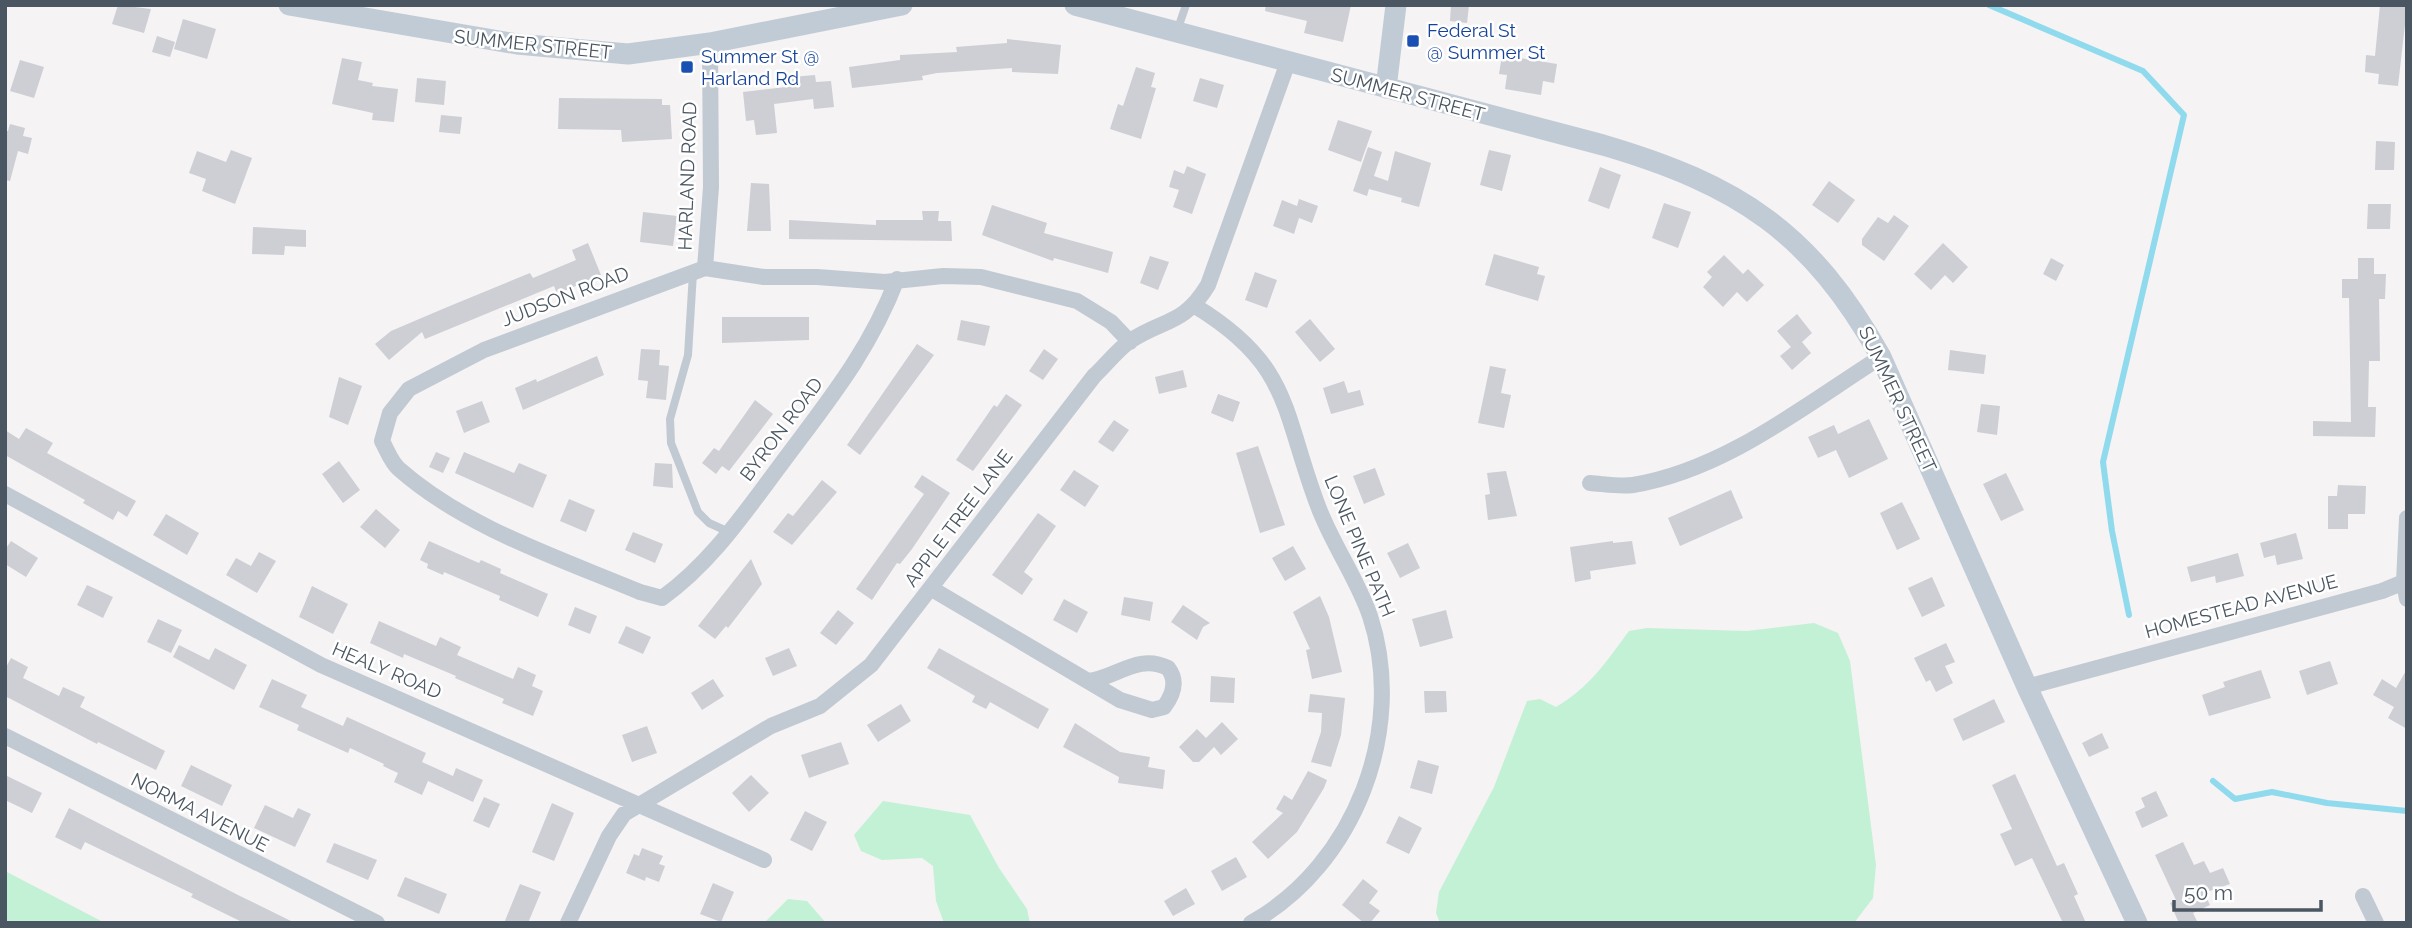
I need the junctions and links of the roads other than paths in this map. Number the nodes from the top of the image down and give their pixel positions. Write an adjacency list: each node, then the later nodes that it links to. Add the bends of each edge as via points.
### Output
1 (289, 5): 8 (street, SUMMER STREET, via 417,30 568,51 628,54)
2 (902, 5): 6 (street, SUMMER STREET)
3 (1075, 5): 7 (street, SUMMER STREET)
4 (1186, 5): 7 (lane)
5 (1396, 5): 10 (street)
6 (861, 9): 8 (street, SUMMER STREET)
7 (1177, 31): 9 (street, SUMMER STREET)
8 (710, 43): 11 (street, HARLAND ROAD, via 711,187)
9 (1288, 62): 10 (street, SUMMER STREET); 13 (street, APPLE TREE LANE, via 1208,285)
10 (1387, 88): 15 (street, SUMMER STREET, via 1641,156 1712,183 1802,248 1857,314)
11 (699, 270): 12 (street, JUDSON ROAD, via 764,277); 19 (lane, via 688,355 670,419 671,443 698,512); 21 (street, JUDSON ROAD, via 484,350 409,389 390,412 382,441 397,467 455,508 507,536 640,592 662,598)
12 (897, 279): 14 (street, JUDSON ROAD, via 981,277 1077,301 1111,322); 19 (street, BYRON ROAD, via 858,360)
13 (1195, 306): 14 (street, APPLE TREE LANE, via 1179,319); 32 (street, LONE PINE PATH, via 1235,332 1272,374 1328,532 1370,616 1382,685 1377,752 1367,785 1348,821 1296,890)
14 (1130, 342): 22 (street, APPLE TREE LANE, via 1094,376 1054,425)
15 (1881, 357): 16 (street, via 1730,450 1663,478 1630,485); 25 (street, SUMMER STREET)
16 (1590, 483)
17 (5, 495): 27 (street, HEALY ROAD, via 321,665)
18 (2407, 519): 20 (street)
19 (729, 532): 21 (street, BYRON ROAD, via 702,566)
20 (2404, 582): 23 (street); 25 (street, HOMESTEAD AVENUE)
21 (676, 587)
22 (932, 589): 24 (street); 27 (street, APPLE TREE LANE, via 871,665 820,706 771,726)
23 (2407, 599)
24 (1088, 681): 24 (street, via 1135,707 1152,710 1164,707 1172,697 1174,683 1168,668 1146,662)
25 (2027, 687): 33 (street, SUMMER STREET)
26 (5, 736): 30 (street, NORMA AVENUE)
27 (642, 804): 28 (street, HEALY ROAD); 31 (street, APPLE TREE LANE, via 624,814 609,836)
28 (764, 860)
29 (2363, 897): 34 (street)
30 (377, 923)
31 (568, 923)
32 (1251, 923)
33 (2137, 923)
34 (2376, 923)

